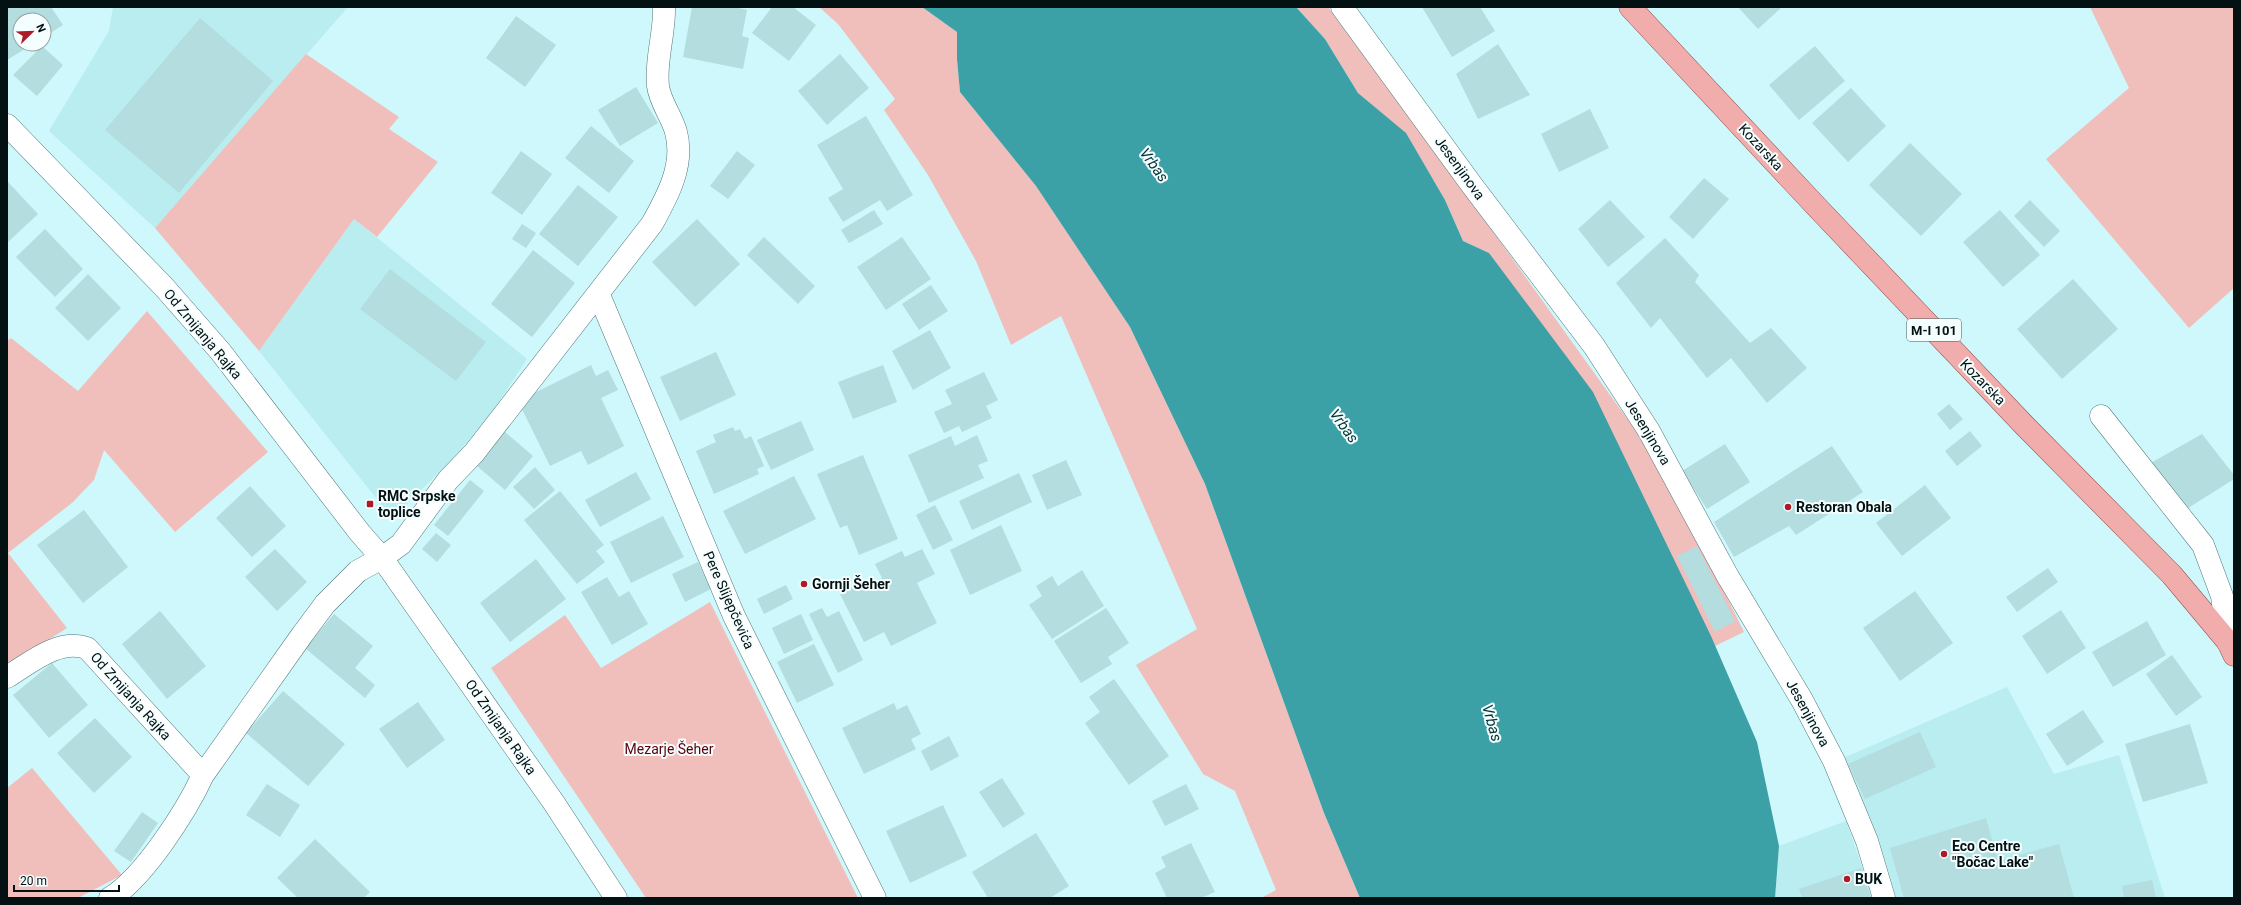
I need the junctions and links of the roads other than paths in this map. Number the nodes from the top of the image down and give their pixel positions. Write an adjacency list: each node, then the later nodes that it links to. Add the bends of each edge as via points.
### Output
1 (664, 7): 5 (street, via 658,88 676,132 678,164 666,198 652,224)
2 (1342, 7): 14 (street, Jesenjinova, via 1471,184 1594,346 1650,431 1727,576 1802,700 1834,761 1867,841)
3 (1630, 7): 8 (main road, Kozarska / M-I 101, via 2025,426 2172,575)
4 (7, 124): 7 (street, Od Zmijanja Rajka, via 164,287 220,351)
5 (599, 295): 7 (street, via 474,453 448,480 401,544); 13 (street, Pere Slijepčevića, via 734,616)
6 (2101, 416): 8 (street, via 2203,545 2222,596)
7 (382, 558): 10 (street, via 358,571 325,604); 12 (street, Od Zmijanja Rajka, via 554,803)
8 (2231, 649)
9 (7, 677): 10 (street, Od Zmijanja Rajka, via 64,645 87,648)
10 (203, 775): 11 (street, via 193,797 161,845 126,886)
11 (110, 898)
12 (616, 898)
13 (875, 898)
14 (1884, 898)

